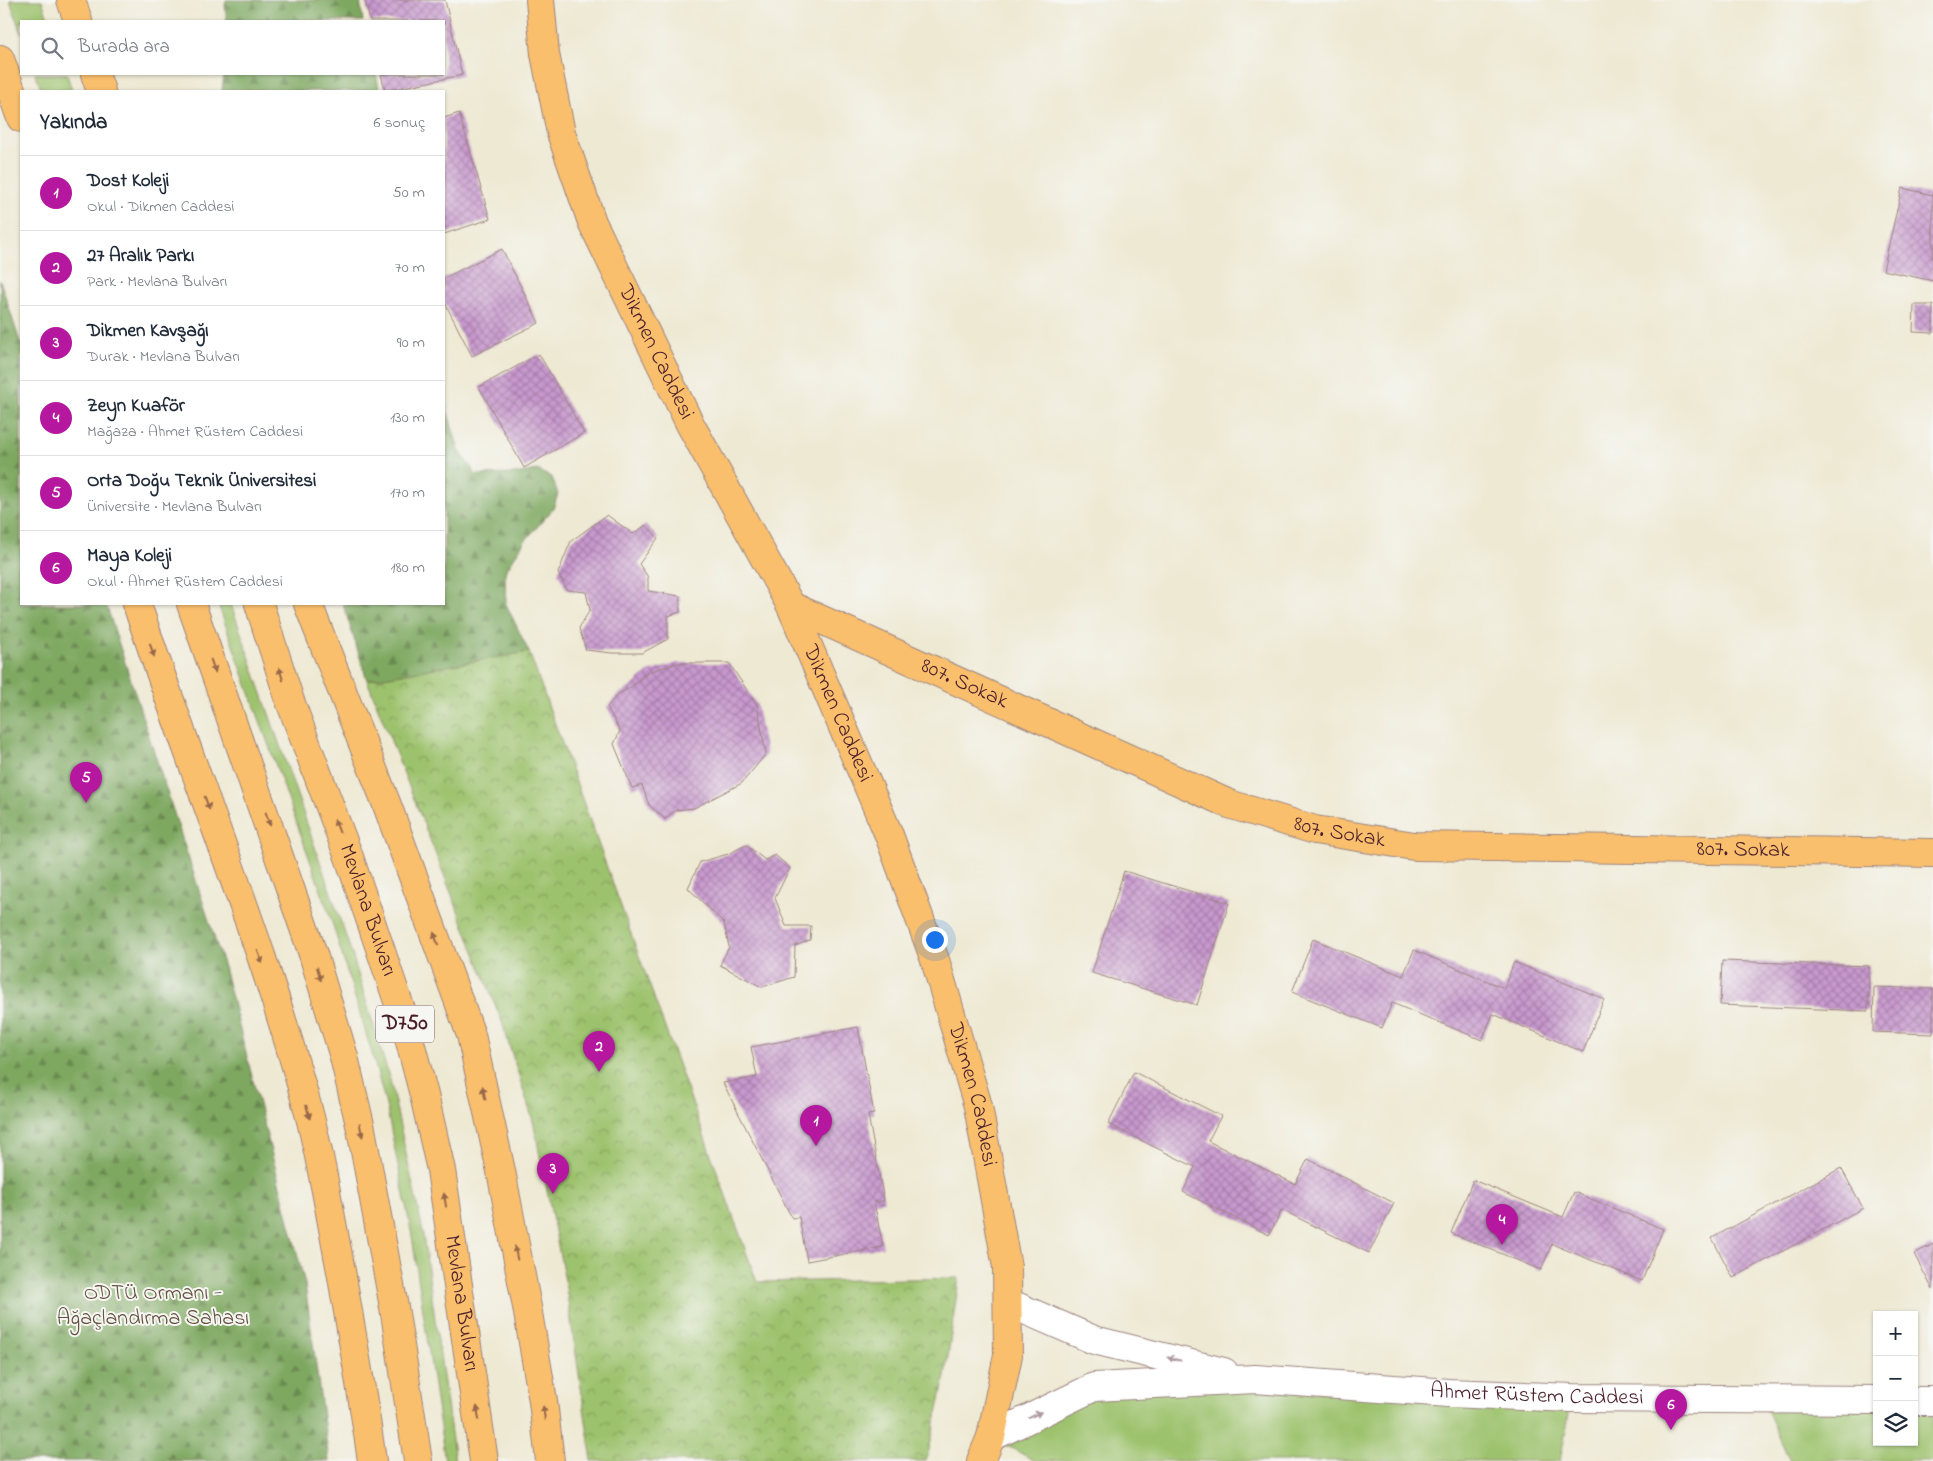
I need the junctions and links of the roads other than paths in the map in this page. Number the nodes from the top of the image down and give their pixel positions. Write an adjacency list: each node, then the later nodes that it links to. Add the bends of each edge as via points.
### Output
1 (71, 0): 3 (main road)
2 (540, 0): 12 (main road, Dikmen Caddesi, via 545,54 562,133 592,222 690,424)
3 (78, 20)
4 (0, 58): 7 (main road)
5 (95, 75): 6 (main road)
6 (101, 90)
7 (20, 115)
8 (137, 605): 20 (main road, one-way to 20, via 276,1002 310,1119 329,1205)
9 (191, 605): 21 (main road, one-way to 21, via 304,927 344,1057 393,1298)
10 (259, 605): 22 (main road, Mevlana Bulvarı / D750, one-way to 10, via 441,1170 419,1076 401,1010 290,701)
11 (308, 605): 23 (main road, one-way to 11, via 525,1297 471,1035 387,805)
12 (791, 606): 13 (main road, 807. Sokak, via 1229,804 1315,830 1414,846); 14 (main road, Dikmen Caddesi, via 889,835 935,960 978,1106 1007,1267)
13 (1933, 853)
14 (1009, 1304): 15 (street, Ahmet Rüstem Caddesi, one-way to 14, via 1094,1340); 19 (main road, Dikmen Caddesi, via 1008,1355)
15 (1255, 1379): 16 (street, Ahmet Rüstem Caddesi, via 1572,1398); 19 (street, Ahmet Rüstem Caddesi, one-way to 15, via 1094,1387)
16 (1873, 1400)
17 (1918, 1400): 18 (street)
18 (1933, 1401)
19 (986, 1449)
20 (372, 1461)
21 (418, 1461)
22 (484, 1461)
23 (550, 1461)

